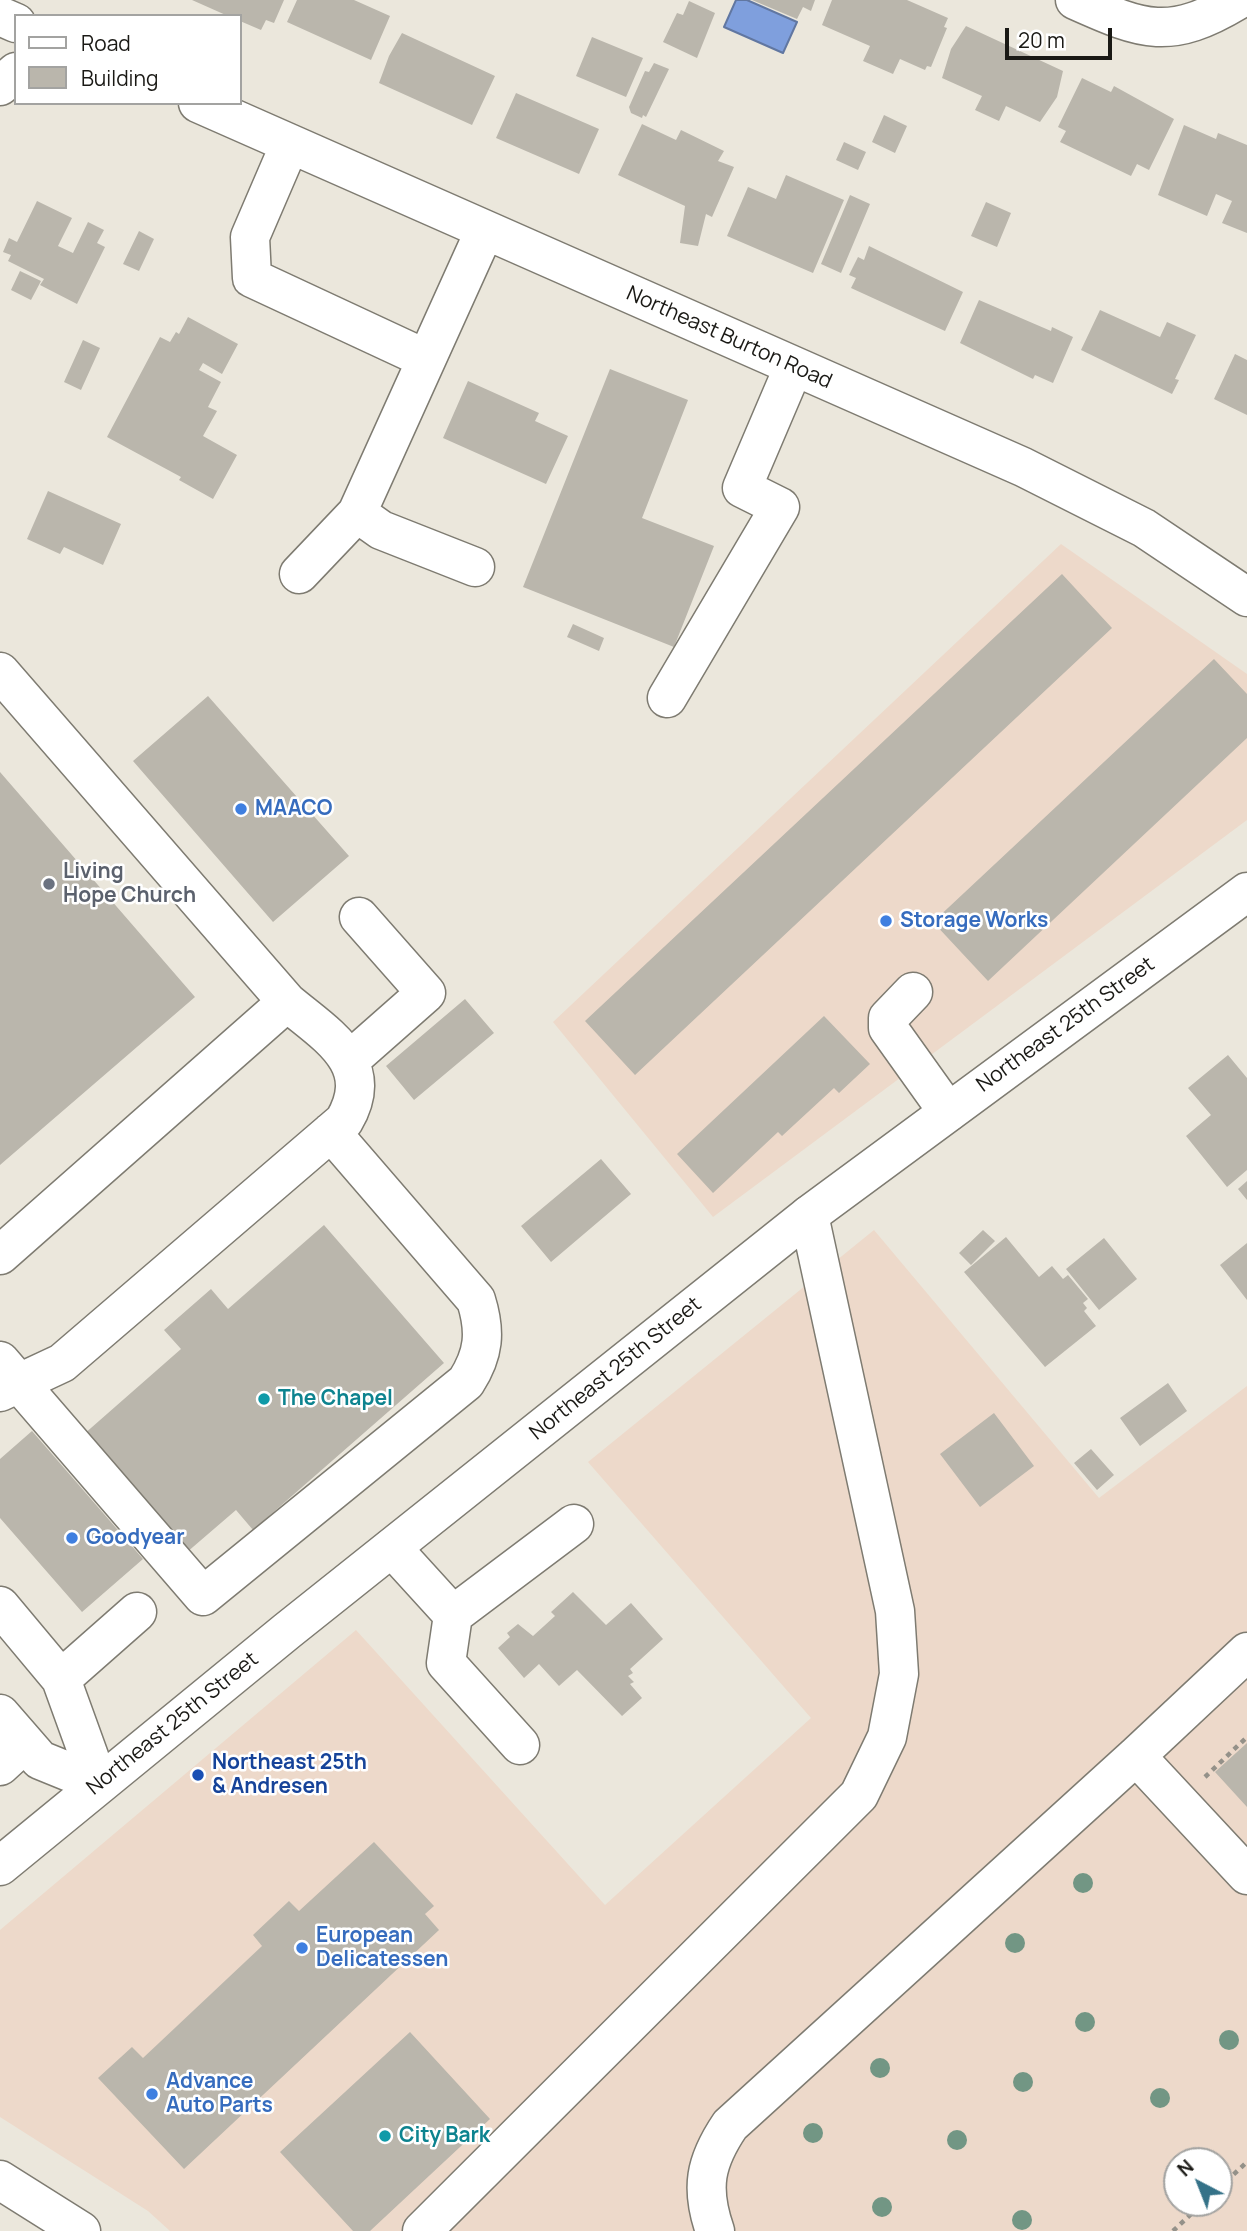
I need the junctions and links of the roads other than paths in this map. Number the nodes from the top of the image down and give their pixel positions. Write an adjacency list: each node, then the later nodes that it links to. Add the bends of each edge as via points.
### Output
1 (1074, 0): 2 (main road, via 1124,22 1166,30 1207,19)
2 (1238, 0)
3 (14, 74): 4 (main road)
4 (0, 86)
5 (202, 105): 6 (main road, Northeast Burton Road)
6 (290, 144): 7 (main road, Northeast Burton Road); 8 (main road, via 250,237 252,278)
7 (485, 230): 8 (main road); 9 (main road, Northeast Burton Road)
8 (426, 359): 10 (main road)
9 (794, 366): 13 (main road, Northeast Burton Road, via 1023,467 1132,522); 15 (main road, via 742,488 780,507)
10 (357, 513): 11 (main road, via 381,530); 12 (main road)
11 (475, 567)
12 (299, 574)
13 (1247, 597)
14 (0, 672): 19 (main road)
15 (667, 698)
16 (1247, 891): 21 (main road, Northeast 25th Street)
17 (359, 917): 20 (main road, via 426,993)
18 (913, 992): 21 (main road, via 888,1017 888,1028)
19 (287, 1002): 20 (main road); 24 (main road)
20 (350, 1060): 22 (main road, via 355,1083 352,1108)
21 (948, 1112): 23 (main road, Northeast 25th Street)
22 (331, 1132): 25 (main road, via 62,1363); 25 (main road, via 476,1300 484,1343 466,1382 203,1596)
23 (809, 1214): 27 (main road, Northeast 25th Street); 42 (main road, via 895,1611 899,1674 887,1737 859,1795)
24 (0, 1255)
25 (6, 1379)
26 (574, 1524): 30 (main road)
27 (392, 1548): 30 (main road); 37 (main road, Northeast 25th Street)
28 (0, 1606): 32 (main road)
29 (137, 1612): 32 (main road)
30 (453, 1615): 34 (main road, via 446,1663)
31 (1247, 1652): 36 (main road)
32 (61, 1679): 37 (main road)
33 (0, 1714): 35 (main road)
34 (520, 1745)
35 (13, 1754): 37 (main road)
36 (1136, 1756): 39 (main road); 43 (main road, via 730,2124 714,2149 706,2176 706,2205)
37 (99, 1784): 38 (main road, Northeast 25th Street)
38 (0, 1866)
39 (1247, 1875)
40 (0, 2180): 41 (main road)
41 (81, 2231)
42 (422, 2231)
43 (715, 2231)

